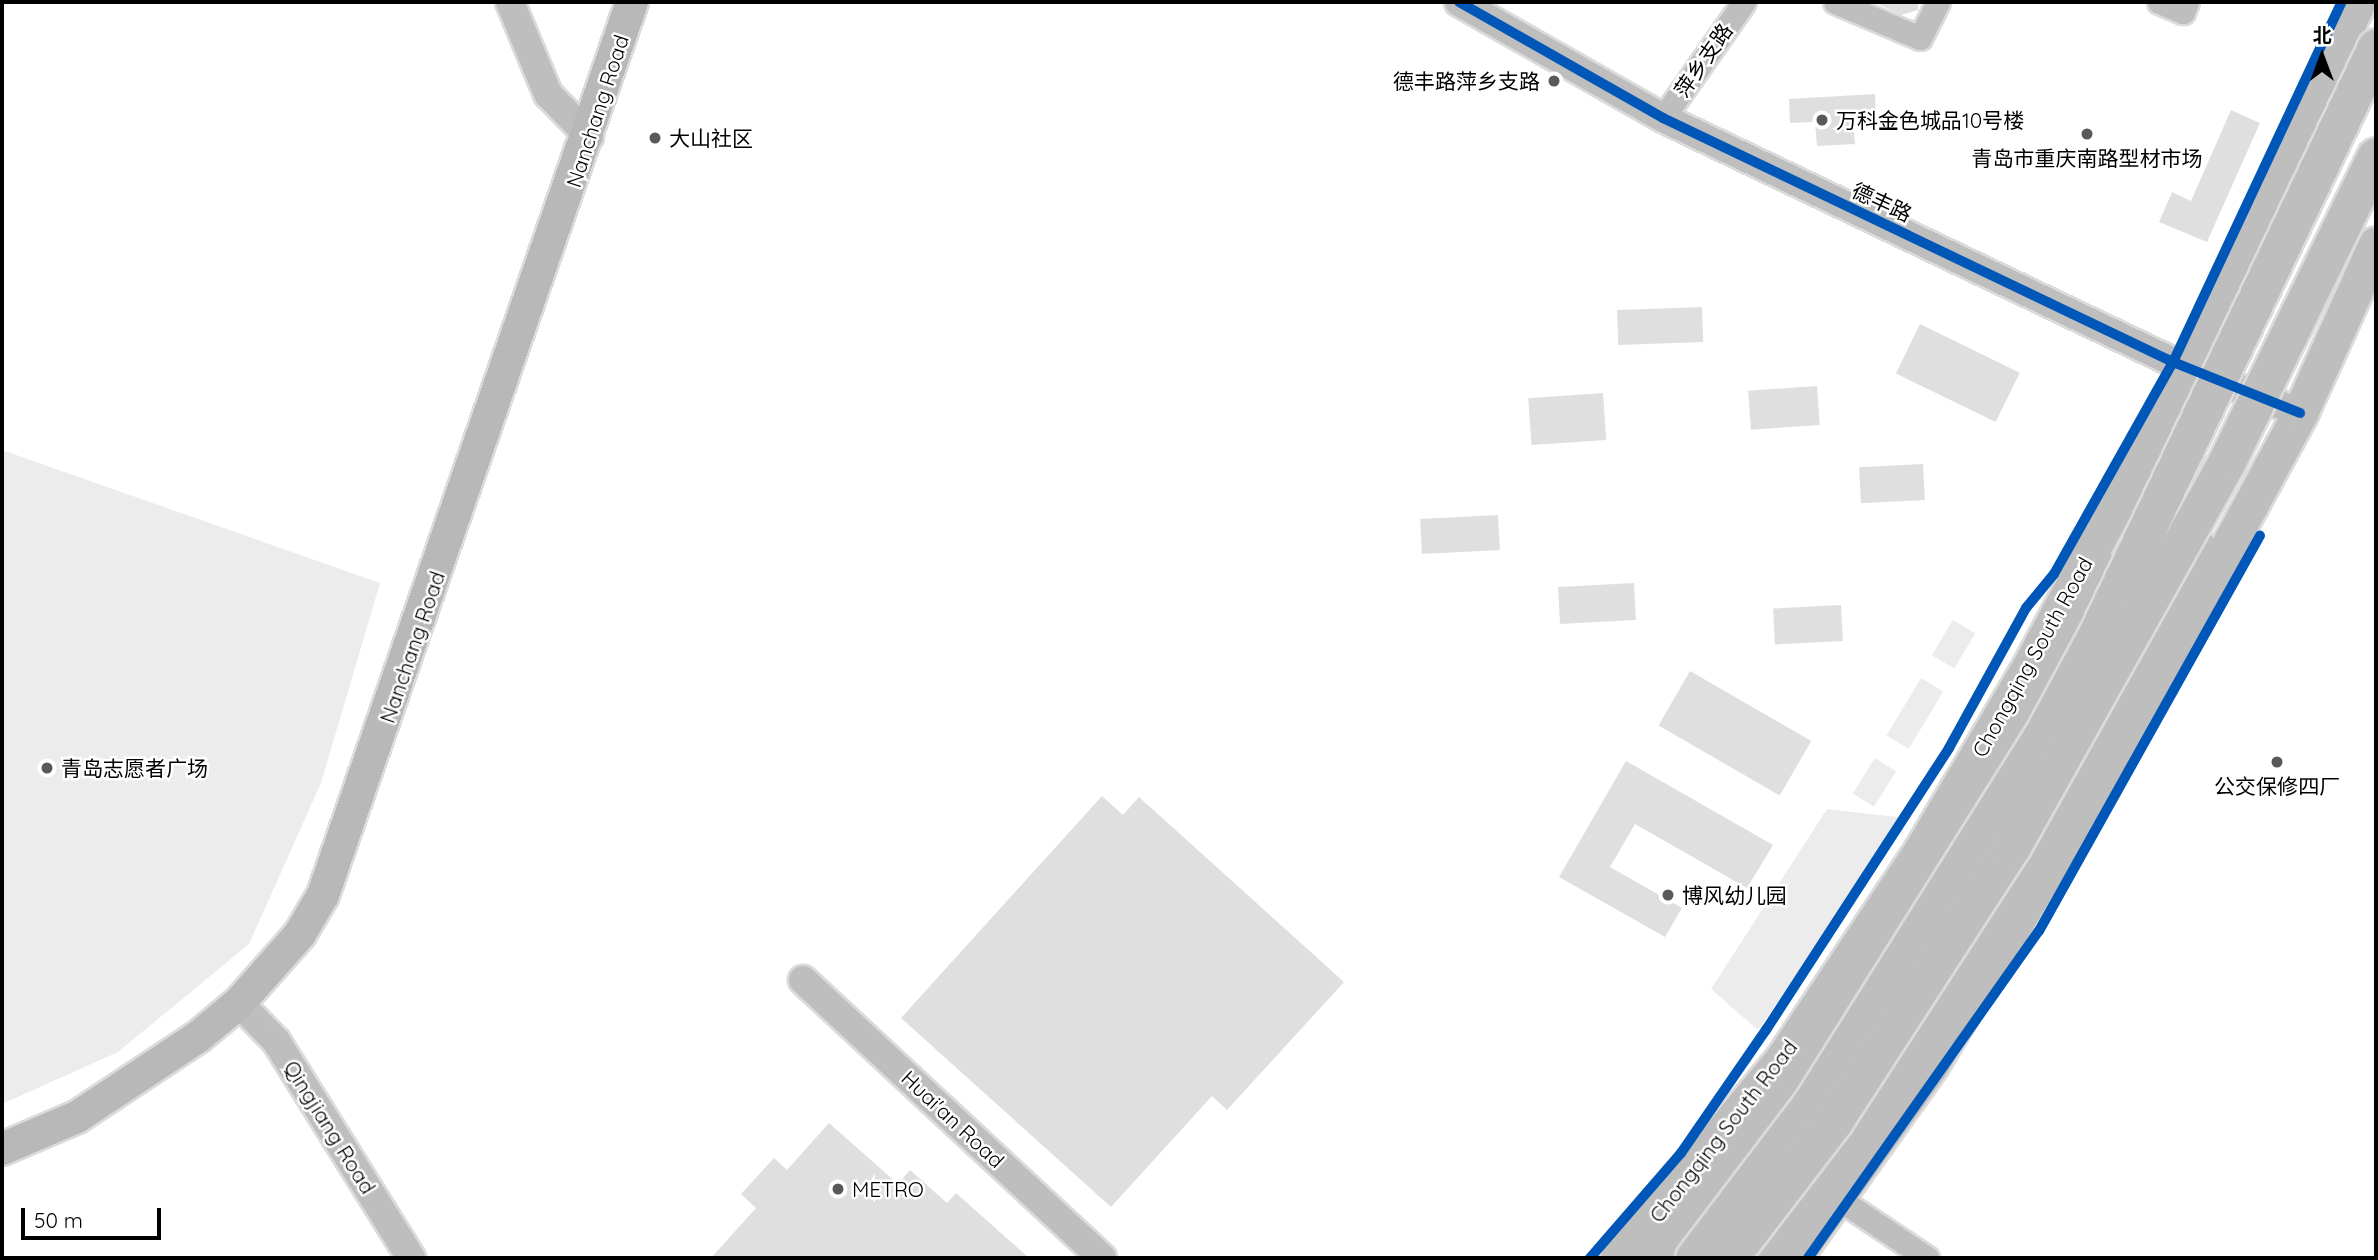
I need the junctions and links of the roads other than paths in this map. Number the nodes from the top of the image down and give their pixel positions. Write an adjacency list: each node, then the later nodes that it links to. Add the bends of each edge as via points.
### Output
1 (510, 2): 12 (street, via 548,93)
2 (632, 2): 12 (main road, Nanchang Road)
3 (1459, 2): 11 (street, 德丰路)
4 (1744, 2): 11 (street, 萍乡支路)
5 (1835, 2): 6 (street, via 1920,38)
6 (1938, 2)
7 (2159, 2): 8 (street, via 2183,12)
8 (2188, 2)
9 (2358, 2): 15 (main road, Chongqing South Road)
10 (2376, 47): 18 (highway, bridge)
11 (1663, 118): 15 (street, 德丰路)
12 (589, 136): 20 (main road, Nanchang Road, via 343,847 300,934)
13 (2376, 156): 17 (highway, bridge)
14 (2376, 244): 16 (main road)
15 (2189, 369): 16 (street, 德丰路); 25 (main road, Chongqing South Road, via 2026,673 1921,851 1782,1060)
16 (2300, 413): 22 (main road, via 2017,928)
17 (2227, 461): 28 (highway, bridge, via 2078,732 1941,960 1833,1121); 29 (highway, bridge, via 2197,548 2072,799 1962,979 1852,1142)
18 (2155, 502): 26 (highway, via 1977,799 1795,1076); 27 (highway, bridge, via 2096,636 1987,832 1811,1104)
19 (803, 980): 24 (street, Huai'an Road)
20 (239, 1003): 21 (main road, Nanchang Road, via 77,1117); 23 (street, Qingjiang Road, via 276,1041)
21 (2, 1149)
22 (1839, 1199): 30 (main road); 31 (street)
23 (411, 1258)
24 (1101, 1258)
25 (1618, 1258)
26 (1657, 1258)
27 (1694, 1258)
28 (1729, 1258)
29 (1762, 1258)
30 (1793, 1258)
31 (1927, 1258)

